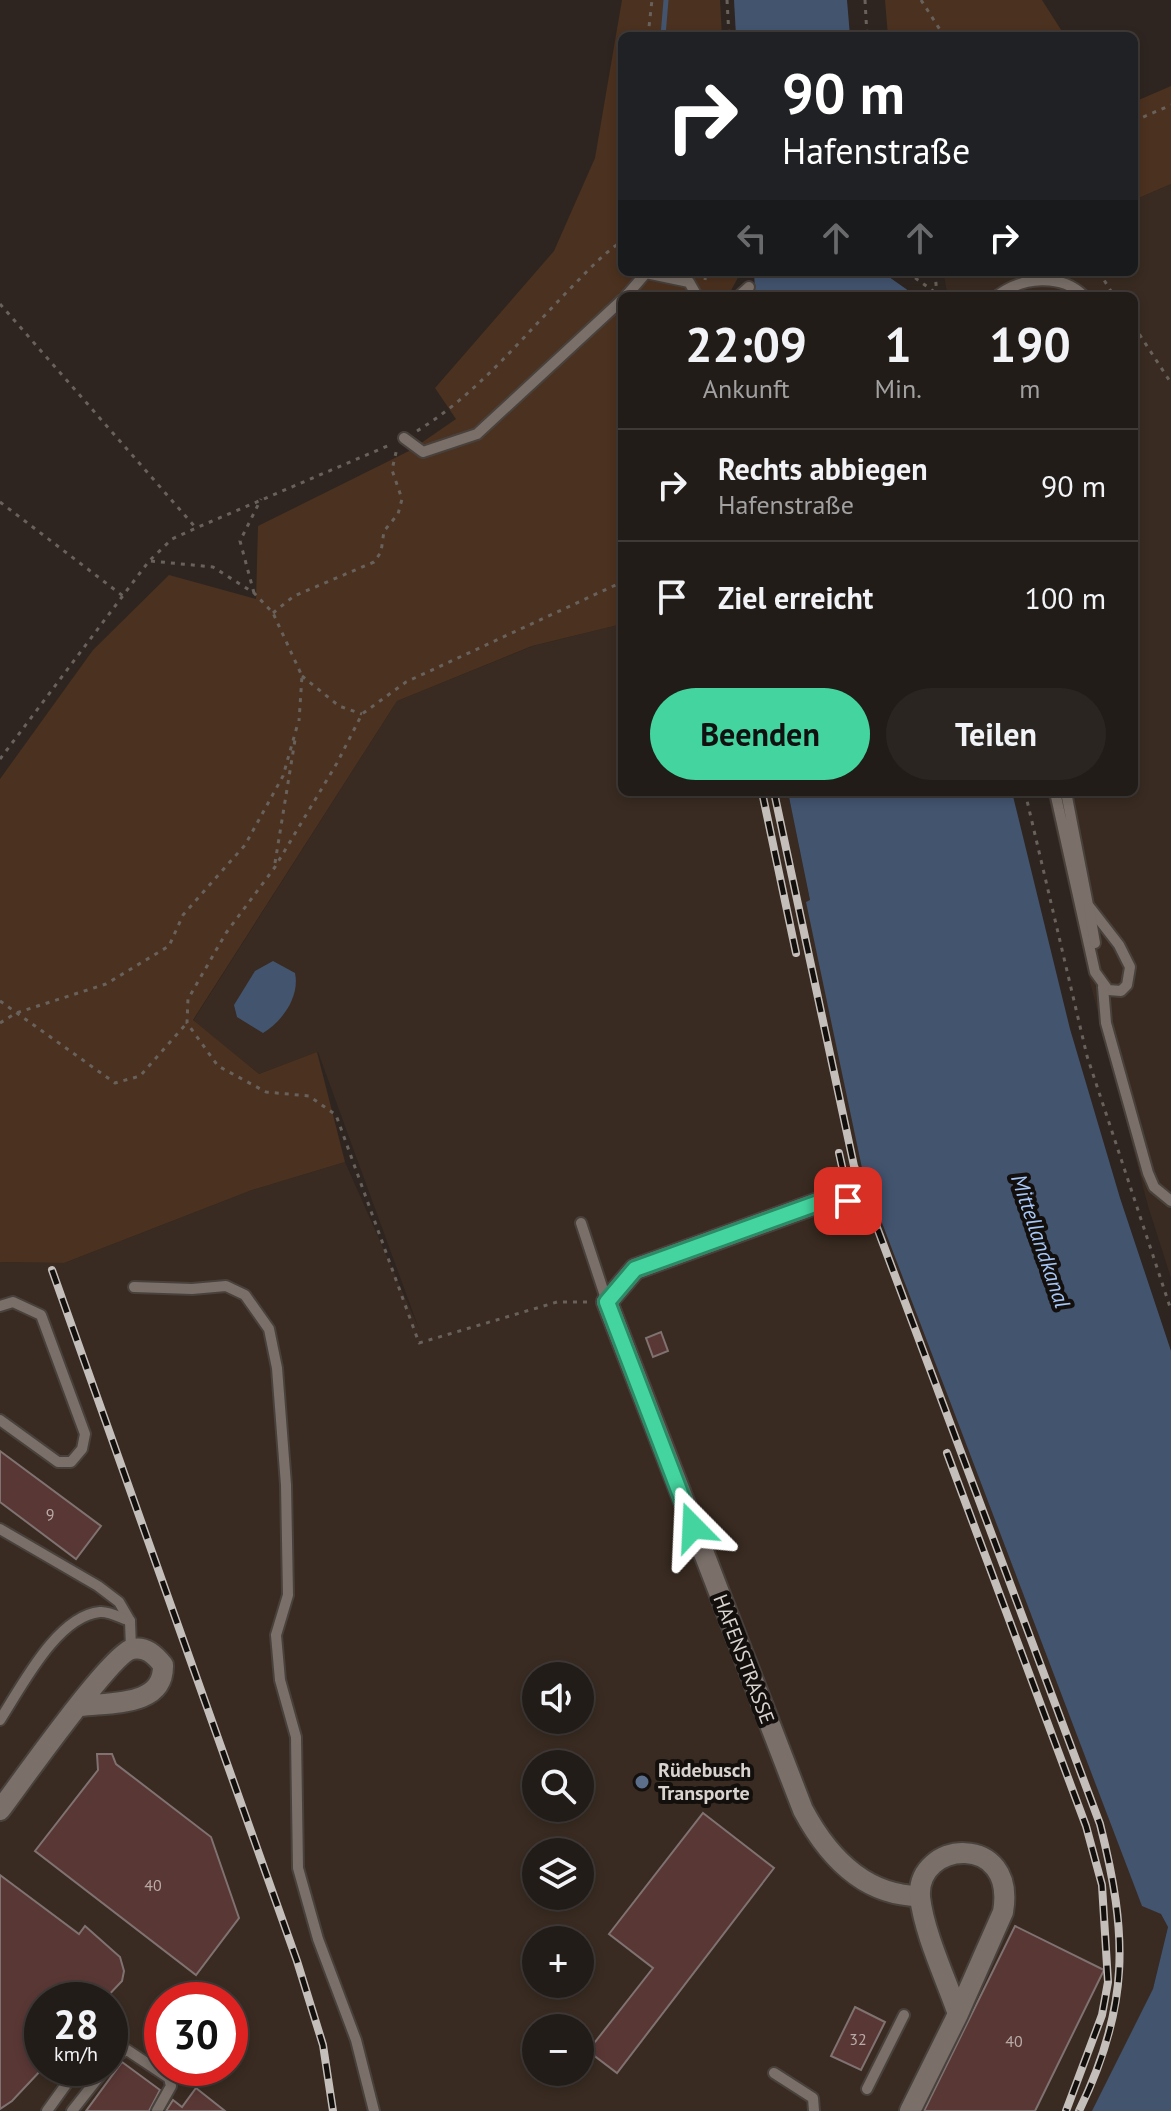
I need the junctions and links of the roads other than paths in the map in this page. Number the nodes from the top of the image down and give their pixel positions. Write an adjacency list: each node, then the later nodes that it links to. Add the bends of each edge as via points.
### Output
1 (643, 276): 4 (lane)
2 (660, 276): 5 (lane, via 689,282)
3 (749, 287): 6 (lane)
4 (629, 292)
5 (695, 292)
6 (743, 292)
7 (1005, 292): 8 (lane, via 1039,280)
8 (1080, 292)
9 (618, 304): 10 (lane, via 477,434 423,452)
10 (402, 440)
11 (1056, 796): 14 (lane)
12 (1067, 796): 13 (lane)
13 (1088, 905): 14 (lane); 14 (lane, via 1130,967 1121,991)
14 (1102, 985): 16 (lane, via 1106,1023 1148,1173 1154,1187)
15 (848, 1201): 19 (street, via 829,1199 635,1269)
16 (1171, 1201)
17 (581, 1223): 19 (lane)
18 (134, 1287): 39 (lane, via 226,1286 245,1295 269,1329 287,1501 288,1595 276,1635 280,1680 296,1737 298,1868 356,2040)
19 (607, 1302): 28 (street, HAFENSTRASSE, via 803,1810 820,1842 844,1866 870,1885)
20 (0, 1306): 21 (lane, via 13,1302 41,1315 85,1434 82,1449 71,1462 58,1462)
21 (0, 1420)
22 (0, 1529): 23 (lane, via 98,1586 119,1602)
23 (130, 1621): 24 (lane); 26 (lane, via 103,1611 82,1616 55,1638)
24 (131, 1649): 25 (street, via 119,1656); 25 (street, via 150,1651 163,1665 159,1688 149,1696)
25 (80, 1706): 27 (street)
26 (0, 1720)
27 (0, 1810)
28 (920, 1896): 29 (street); 29 (street, via 926,1874 951,1854 980,1855 1002,1875 1003,1912)
29 (958, 2014): 41 (street)
30 (904, 2015): 35 (lane)
31 (128, 2051): 38 (lane, via 169,2078 171,2086)
32 (774, 2073): 40 (lane, via 813,2098)
33 (65, 2086): 36 (lane)
34 (92, 2086): 37 (lane)
35 (867, 2089)
36 (47, 2111)
37 (72, 2111)
38 (157, 2111)
39 (374, 2111)
40 (814, 2111)
41 (910, 2111)

